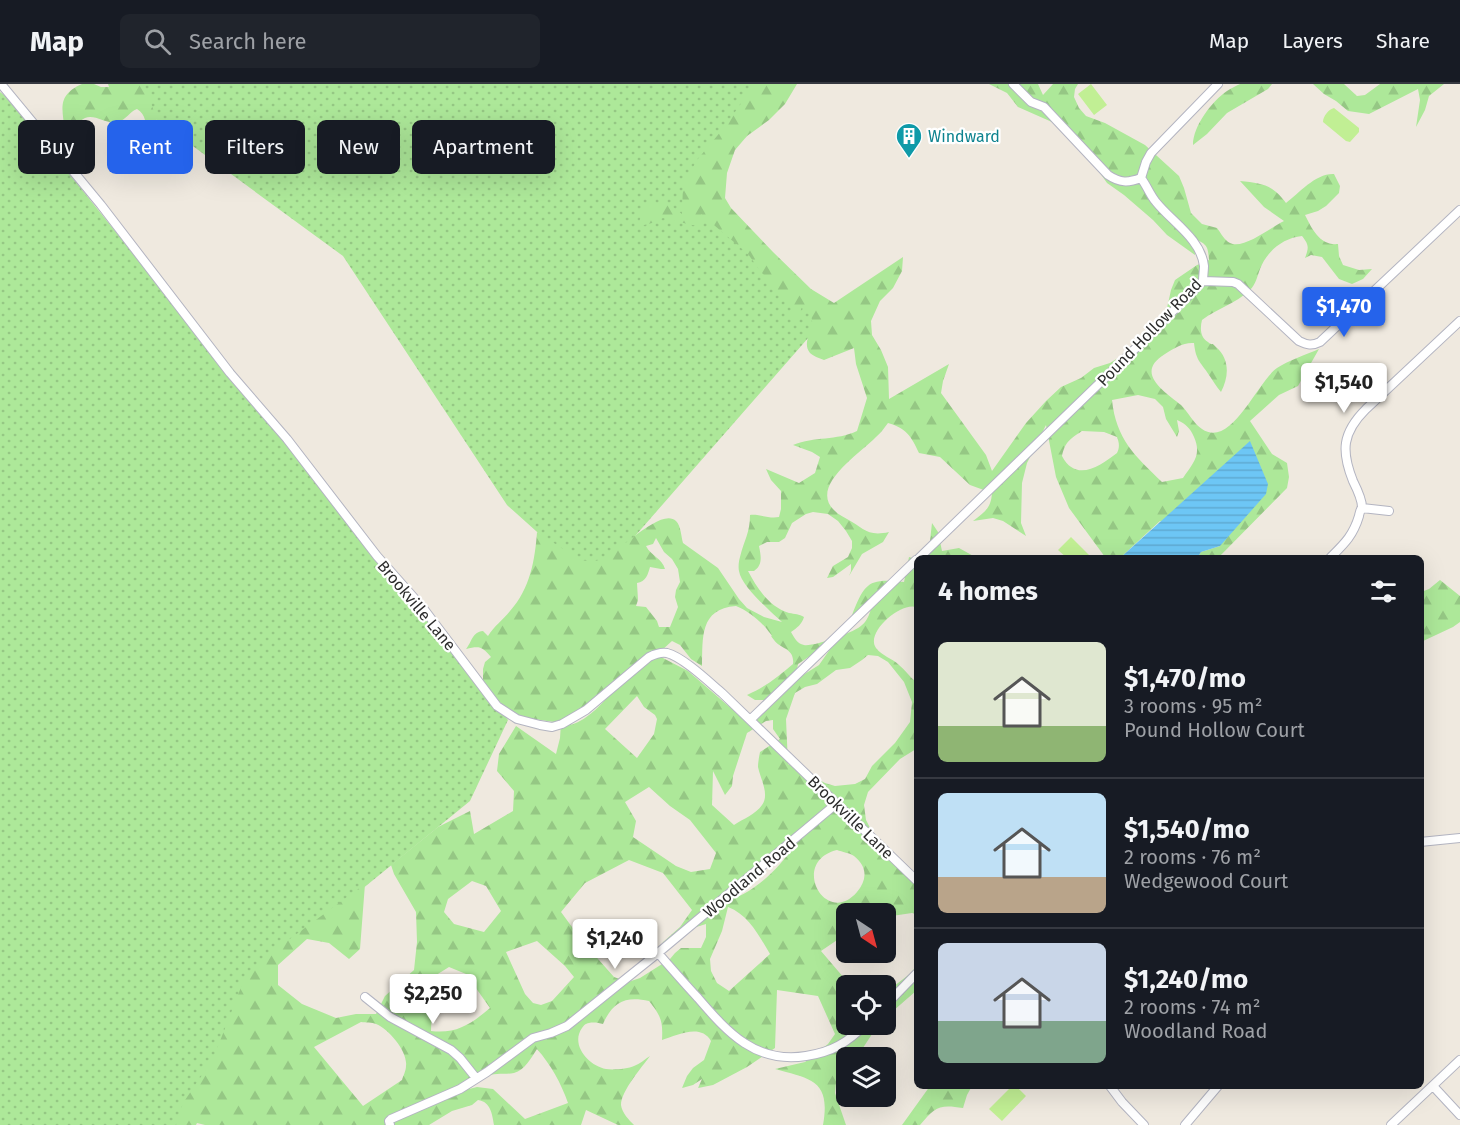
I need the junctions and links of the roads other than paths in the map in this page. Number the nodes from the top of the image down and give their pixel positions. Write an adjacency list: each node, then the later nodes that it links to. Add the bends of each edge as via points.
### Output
1 (1, 84): 13 (street, Brookville Lane, via 377,556 423,608 497,706 540,725 562,724 586,710 649,657 665,652 692,668)
2 (1013, 84): 4 (street, via 1031,102 1044,107 1108,175 1125,182)
3 (1218, 84): 4 (street, via 1151,153)
4 (1141, 178): 6 (street, Pound Hollow Road, via 1155,201 1197,247 1204,267)
5 (1460, 210): 6 (street, via 1314,345 1299,341 1238,284)
6 (1203, 281): 10 (street, Pound Hollow Road)
7 (1460, 321): 8 (street, via 1353,424 1345,455)
8 (1362, 508): 9 (street); 11 (street, via 1355,529)
9 (1389, 511)
10 (922, 555)
11 (1333, 555)
12 (914, 563): 13 (street, Pound Hollow Road)
13 (750, 720): 14 (street, Brookville Lane)
14 (836, 804): 17 (street, Brookville Lane); 18 (street, Woodland Road)
15 (1460, 838): 16 (street)
16 (1424, 842)
17 (914, 878)
18 (658, 953): 22 (street, via 736,1039 765,1054 802,1057 831,1050); 24 (street, Woodland Road, via 567,1026 533,1038)
19 (914, 976): 20 (street)
20 (896, 995)
21 (365, 997): 24 (street, via 390,1017 451,1050)
22 (854, 1035)
23 (1460, 1060): 25 (street)
24 (476, 1078): 29 (street, Woodland Road)
25 (1433, 1086): 28 (street); 32 (street)
26 (1112, 1089): 30 (street)
27 (1215, 1089): 31 (street)
28 (1460, 1115)
29 (390, 1123)
30 (1144, 1125)
31 (1185, 1125)
32 (1391, 1125)

